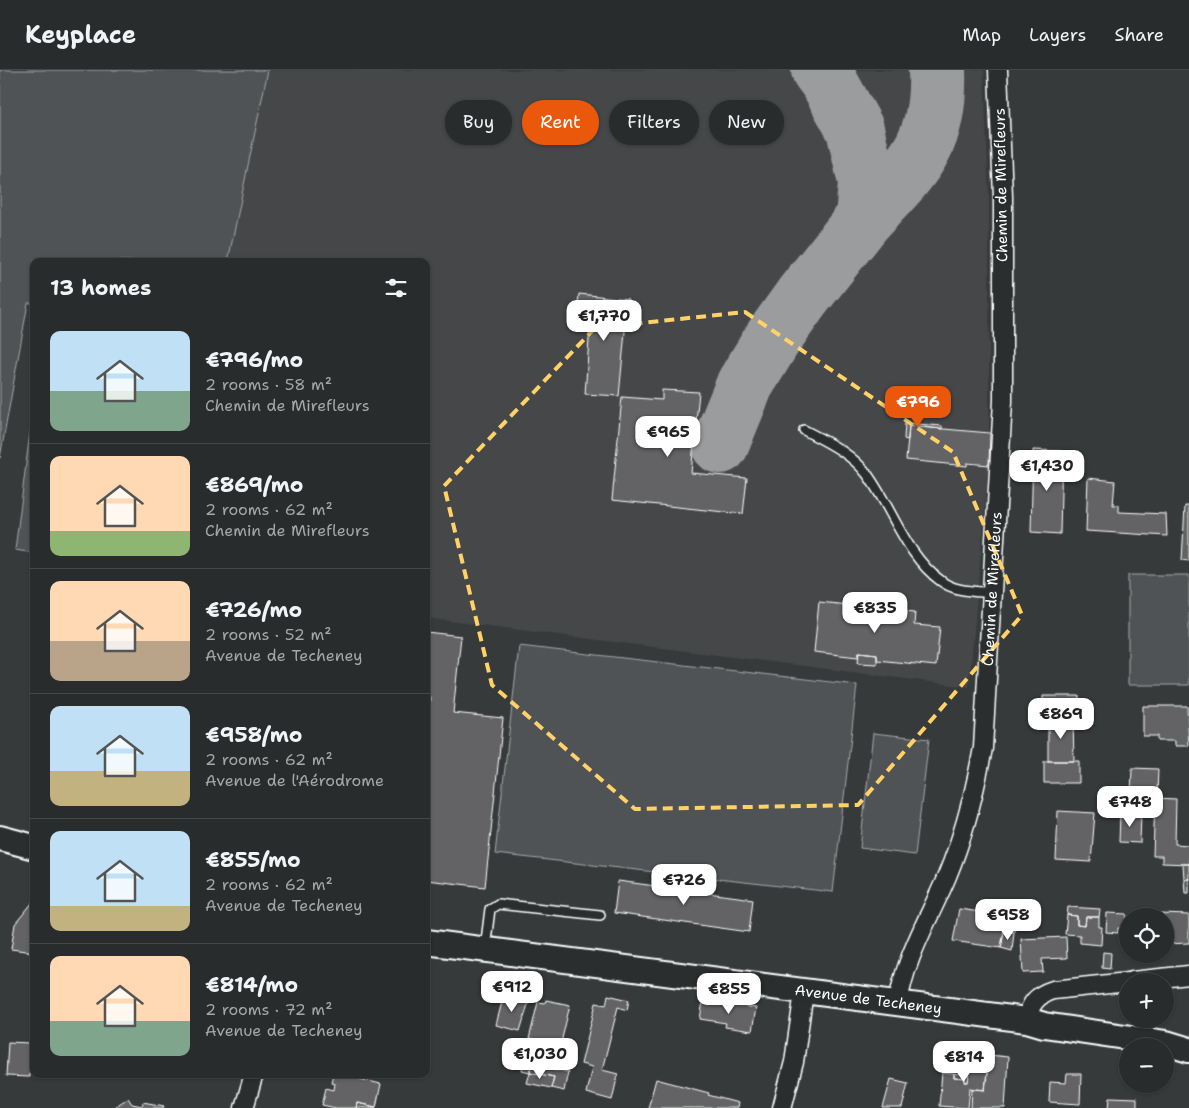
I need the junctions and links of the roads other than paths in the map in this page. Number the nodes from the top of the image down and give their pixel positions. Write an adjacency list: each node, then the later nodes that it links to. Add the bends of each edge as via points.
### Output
1 (998, 70): 3 (street, Chemin de Mirefleurs, via 1003,197 1003,401)
2 (804, 430): 3 (lane, via 841,449 866,473 918,558 942,582 965,591)
3 (993, 593): 13 (street, Chemin de Mirefleurs, via 983,748 977,778 956,852 904,976)
4 (0, 838): 5 (street)
5 (30, 846)
6 (600, 915): 8 (lane, via 498,904 490,909)
7 (430, 943): 8 (street, Avenue de Techeney)
8 (484, 950): 12 (street, Avenue de Techeney)
9 (1189, 975): 10 (street)
10 (1174, 977)
11 (1119, 983): 14 (street, via 1043,993 1032,1004)
12 (804, 992): 13 (street, Avenue de Techeney); 18 (street, via 794,1062)
13 (898, 1004): 14 (street, Avenue de Techeney)
14 (1027, 1020): 15 (street, Avenue de Techeney, via 1166,1043)
15 (1189, 1050)
16 (253, 1078): 17 (street)
17 (244, 1108)
18 (782, 1108)

